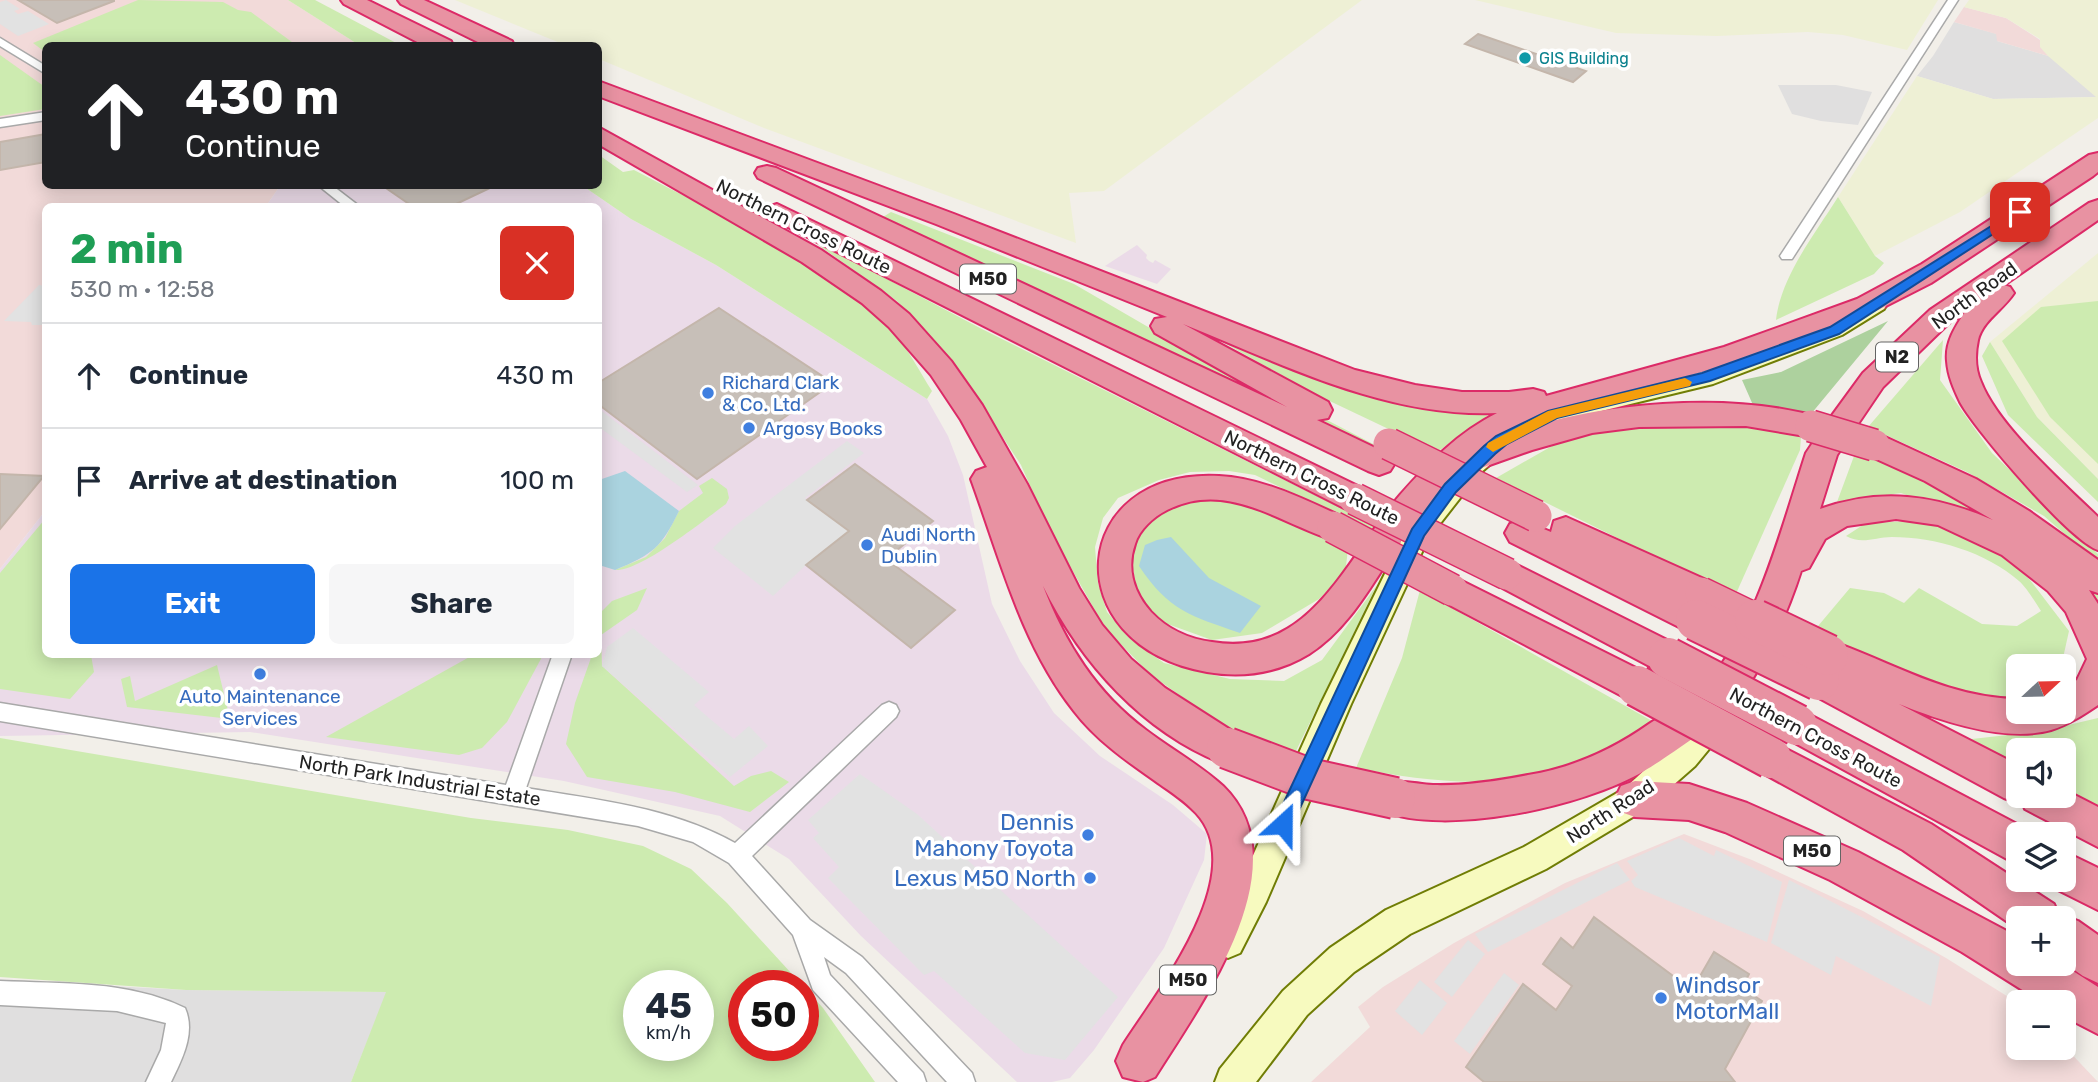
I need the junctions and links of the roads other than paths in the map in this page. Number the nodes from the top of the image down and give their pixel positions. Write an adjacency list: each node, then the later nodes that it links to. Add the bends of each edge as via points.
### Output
1 (351, 0): 5 (highway)
2 (408, 0): 6 (highway)
3 (1953, 0): 19 (street)
4 (0, 41): 7 (street)
5 (435, 42)
6 (496, 42)
7 (42, 68)
8 (602, 91): 18 (highway)
9 (602, 91): 23 (highway, Northern Cross Route / M50)
10 (42, 117): 11 (street)
11 (0, 123)
12 (602, 126): 46 (highway, Northern Cross Route / M50, bridge, via 1507,574)
13 (602, 136): 21 (highway, via 842,276 890,312)
14 (2098, 160): 20 (highway)
15 (330, 189): 16 (street)
16 (348, 203)
17 (2098, 209): 25 (highway, via 2068,241 1985,305 1966,329 1962,358 1966,390 1987,421); 31 (highway, North Road / N2, via 1941,316 1874,380 1822,453)
18 (1003, 244): 22 (highway, M50, via 1300,360 1407,395 1484,404); 23 (highway, via 1077,278)
19 (1787, 256)
20 (1902, 288): 22 (highway, via 1756,347); 24 (main road, via 1835,330 1705,377 1553,414)
21 (944, 373): 36 (highway, bridge, via 994,452 1088,634 1135,687 1227,748 1309,779 1395,798 1469,801 1530,793 1590,776 1630,759); 58 (highway, M50, via 1040,623 1062,664 1106,719 1212,802 1229,828 1236,858 1229,894 1206,951)
22 (1642, 378): 24 (highway, via 1498,425)
23 (1384, 454): 34 (highway, Northern Cross Route / M50, bridge)
24 (1468, 458): 26 (highway, bridge, via 1390,531); 30 (highway, bridge, via 1592,422 1639,416 1746,415 1811,426 1874,444 1977,492 2036,529); 58 (main road, via 1418,533 1222,953 1195,999)
25 (2098, 537)
26 (1377, 550)
27 (1377, 550): 28 (highway, bridge, via 1334,609 1308,634 1280,652 1250,659 1188,654 1156,638 1129,612 1116,590 1118,539 1131,521 1152,503 1206,487 1271,497)
28 (1377, 550)
29 (1377, 550): 50 (highway, bridge, via 1917,837)
30 (2098, 579)
31 (1779, 587): 32 (highway, via 1816,527 1839,515 1882,507 1940,513 2006,541 2042,566 2086,615); 36 (highway, North Road / N2, via 1736,672)
32 (2098, 648)
33 (563, 658): 42 (street)
34 (1824, 668): 40 (highway, M50, via 1978,713); 41 (highway, Northern Cross Route / M50)
35 (2098, 670): 37 (highway, via 2091,690)
36 (1714, 700): 43 (main road, North Road, via 1698,740)
37 (2076, 700)
38 (889, 711): 47 (street)
39 (0, 712): 42 (street, North Park Industrial Estate)
40 (2006, 715)
41 (2006, 778)
42 (513, 795): 47 (street, North Park Industrial Estate, via 638,816 698,834)
43 (1635, 799): 53 (highway, M50, via 1689,802 1768,831 1844,866); 62 (main road, North Road, via 1535,858 1398,922 1342,960 1295,1003)
44 (2061, 808): 45 (highway)
45 (2098, 828)
46 (2006, 839)
47 (737, 856): 51 (street, North Park Industrial Estate)
48 (2076, 877): 49 (highway)
49 (2098, 890)
50 (2020, 906)
51 (802, 928): 60 (street, North Park Industrial Estate, via 821,982); 61 (street, North Park Industrial Estate, via 854,965)
52 (2076, 945): 54 (highway)
53 (2006, 955)
54 (2098, 961)
55 (2040, 976): 57 (highway, M50)
56 (0, 993): 59 (street, via 139,1001 165,1008 177,1016 178,1030 176,1046)
57 (2098, 1012)
58 (1131, 1071)
59 (158, 1082)
60 (914, 1082)
61 (963, 1082)
62 (1233, 1082)

